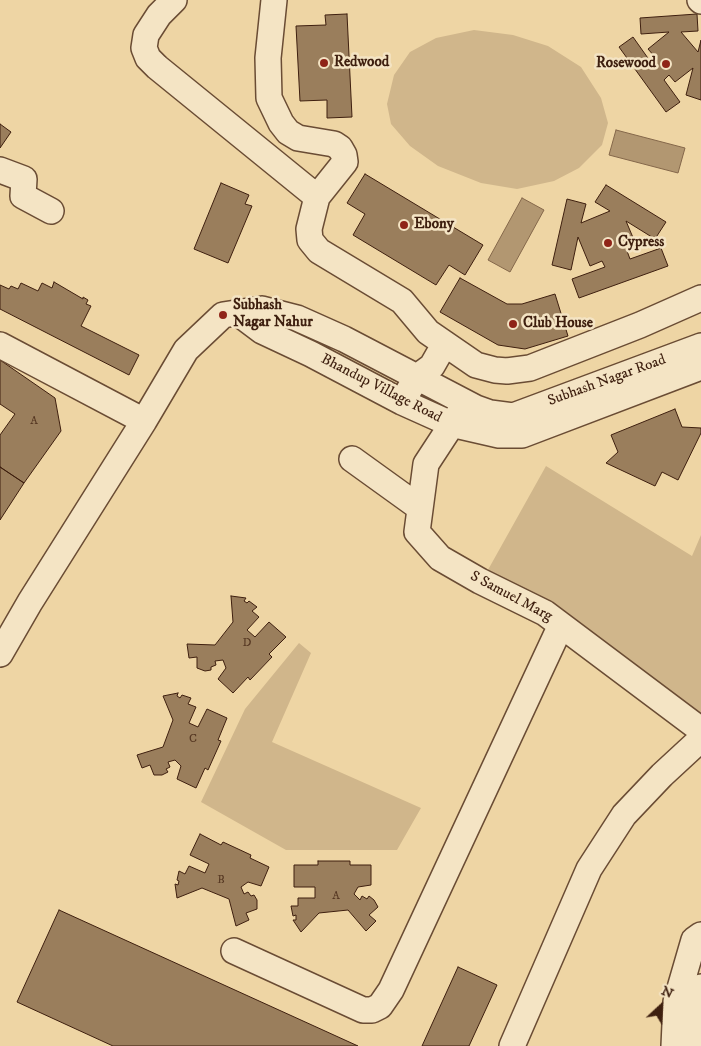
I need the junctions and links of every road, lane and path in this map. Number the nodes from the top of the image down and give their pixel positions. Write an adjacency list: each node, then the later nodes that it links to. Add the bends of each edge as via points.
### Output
1 (174, 0): 4 (street, via 159,15 146,36 144,48 148,58)
2 (274, 0): 4 (street, via 268,58 269,98 273,107 288,132 298,138 334,144 344,155 345,162)
3 (0, 170): 5 (street, via 24,179 23,196)
4 (317, 197): 6 (street, via 309,229 310,240 319,251 402,301 428,332 476,365 495,370 530,368)
5 (51, 210)
6 (701, 298)
7 (238, 313): 13 (street, Bhandup Village Road, via 262,309 297,318); 14 (street, Bhandup Village Road, via 262,331); 18 (street, Bhandup Village Road, via 223,316 186,350)
8 (0, 345): 18 (street)
9 (701, 346): 12 (street, Subhash Nagar Road)
10 (433, 348): 13 (street, via 418,356)
11 (701, 367): 12 (street)
12 (671, 368): 16 (street, Subhash Nagar Road)
13 (417, 377): 14 (street); 15 (street, Bhandup Village Road)
14 (402, 402): 19 (street, Bhandup Village Road)
15 (467, 403): 17 (street, Bhandup Village Road, via 490,413); 19 (street, S Samuel Marg)
16 (544, 415): 17 (street, Subhash Nagar Road); 19 (street, Bhandup Village Road, via 522,435 499,435)
17 (513, 416)
18 (144, 421): 23 (street, Bhandup Village Road)
19 (451, 424): 21 (street, S Samuel Marg, via 426,464)
20 (352, 459): 21 (street)
21 (420, 508): 22 (street, S Samuel Marg, via 417,532 440,558 545,613)
22 (561, 625): 24 (street, S Samuel Marg); 27 (street, via 395,981 380,1006 363,1010)
23 (0, 654)
24 (701, 730)
25 (701, 739): 29 (street, via 624,815 589,869)
26 (701, 935): 30 (street, via 694,940 676,1002)
27 (234, 951)
28 (701, 987): 31 (street)
29 (512, 1046)
30 (674, 1046)
31 (694, 1046)

